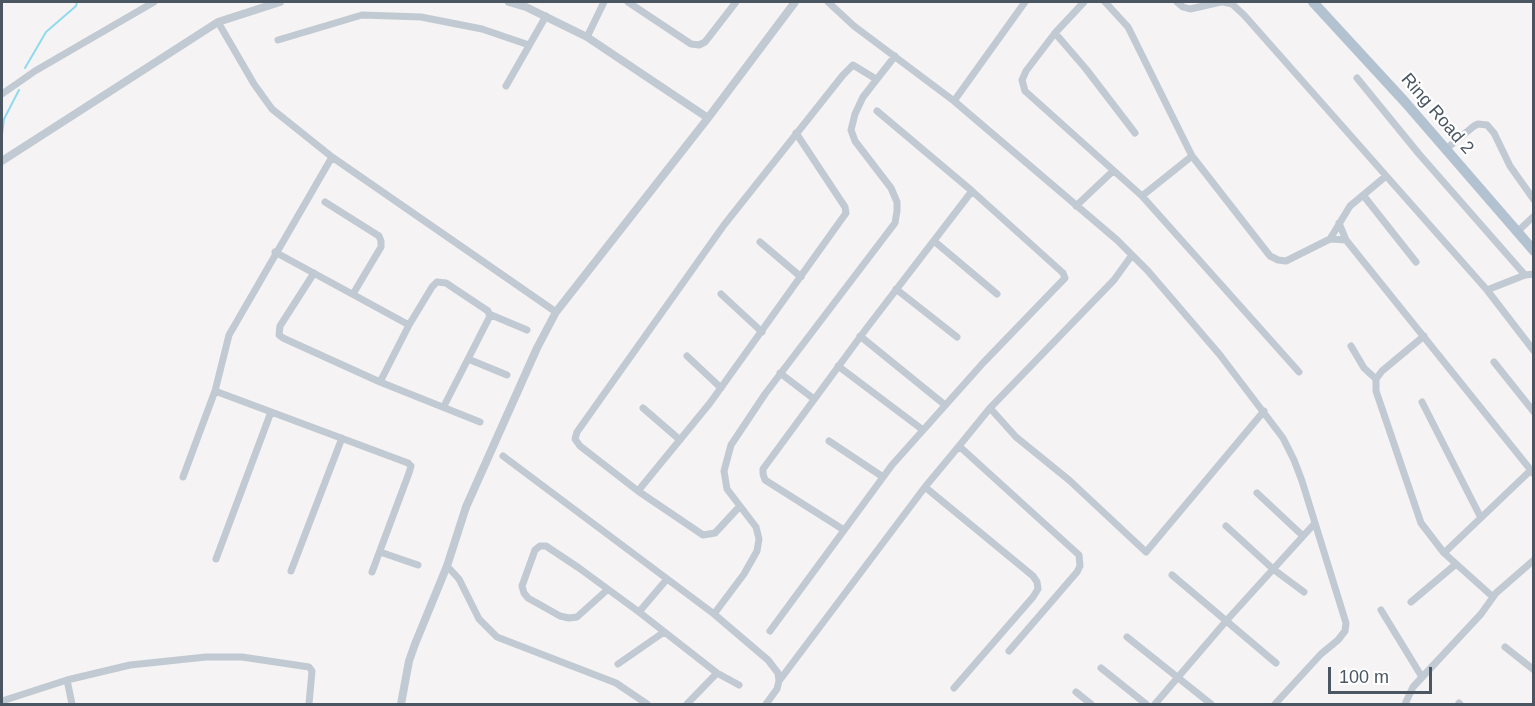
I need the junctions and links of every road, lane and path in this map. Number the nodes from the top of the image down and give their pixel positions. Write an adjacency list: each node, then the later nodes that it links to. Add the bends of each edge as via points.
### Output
1 (154, 2): 25 (street)
2 (280, 2): 16 (street)
3 (509, 2): 15 (street)
4 (604, 2): 18 (street)
5 (628, 2): 6 (street, via 691,44 699,45)
6 (736, 2)
7 (795, 2): 28 (street)
8 (828, 2): 21 (street)
9 (1025, 2): 26 (street)
10 (1084, 2): 17 (street)
11 (1105, 2): 32 (street, via 1134,37)
12 (1177, 2): 13 (street, via 1190,9)
13 (1222, 2): 36 (street, via 1232,4 1244,15)
14 (1312, 2): 31 (main road, Ring Road 2)
15 (546, 16): 18 (street); 20 (street)
16 (218, 22): 33 (street, via 272,109); 34 (street)
17 (1055, 33): 30 (street); 35 (street, via 1026,71 1022,80 1025,90)
18 (587, 37): 28 (street)
19 (278, 40): 20 (street, via 362,15 421,17 482,29)
20 (529, 45): 24 (street)
21 (895, 56): 23 (street); 26 (street)
22 (1357, 78): 55 (street, via 1419,154)
23 (876, 79): 29 (street, via 854,65); 77 (street, via 855,114 851,130 891,188 897,202 895,223)
24 (506, 86)
25 (2, 94)
26 (954, 101): 42 (street)
27 (877, 111): 37 (street)
28 (708, 118): 62 (street)
29 (796, 133): 56 (street, via 846,213); 103 (street, via 724,225 576,432 575,440 580,446)
30 (1135, 133)
31 (1446, 149): 40 (street, via 1474,126 1487,125); 45 (main road, Ring Road 2)
32 (1192, 156): 39 (street); 46 (street, via 1270,256 1286,261)
33 (332, 157): 51 (street); 62 (street)
34 (3, 160)
35 (1113, 171): 39 (street); 42 (street)
36 (1386, 176): 38 (street); 58 (street)
37 (972, 191): 48 (street); 85 (street, via 1065,278)
38 (1363, 195): 44 (street); 53 (street)
39 (1142, 196): 76 (street)
40 (1533, 200)
41 (325, 202): 59 (street, via 381,241)
42 (1076, 206): 52 (street)
43 (1533, 216): 45 (street)
44 (1339, 223): 46 (street); 47 (street)
45 (1517, 232): 50 (main road, Ring Road 2)
46 (1330, 239): 47 (street)
47 (1346, 240): 68 (street)
48 (934, 241): 57 (street); 61 (street)
49 (760, 242): 56 (street)
50 (1533, 251)
51 (275, 252): 54 (street); 82 (street, via 229,334)
52 (1132, 255): 88 (street, via 1114,280); 89 (street)
53 (1416, 262)
54 (314, 273): 59 (street); 80 (street, via 280,326 279,334)
55 (1529, 274): 58 (street)
56 (801, 277): 66 (street)
57 (896, 289): 67 (street); 69 (street)
58 (1487, 290): 71 (street)
59 (353, 294): 64 (street)
60 (721, 294): 66 (street)
61 (997, 294)
62 (556, 312): 117 (street, via 466,507)
63 (489, 314): 64 (street, via 446,284 437,282); 65 (street); 73 (street)
64 (409, 325): 80 (street)
65 (526, 330)
66 (762, 332): 81 (street)
67 (860, 336): 75 (street); 85 (street)
68 (1424, 336): 79 (street); 99 (street)
69 (957, 337)
70 (1351, 346): 79 (street)
71 (1533, 351)
72 (687, 356): 81 (street)
73 (468, 360): 78 (street); 86 (street)
74 (1494, 362): 91 (street)
75 (838, 366): 83 (street); 93 (street)
76 (1299, 372)
77 (780, 373): 83 (street); 105 (street, via 731,445 724,471 727,489)
78 (507, 375)
79 (1376, 379): 112 (street, via 1376,391 1421,523)
80 (380, 382): 86 (street)
81 (721, 388): 95 (street)
82 (215, 391): 90 (street); 100 (street)
83 (814, 399): 109 (street, via 763,474 765,480)
84 (1422, 402): 106 (street)
85 (945, 405): 93 (street)
86 (444, 406): 92 (street)
87 (643, 408): 95 (street)
88 (990, 408): 89 (street, via 1016,437 1146,552); 97 (street)
89 (1264, 411): 107 (street, via 1294,460)
90 (271, 412): 94 (street); 113 (street)
91 (1533, 412)
92 (480, 422)
93 (923, 430): 101 (street)
94 (342, 438): 111 (street, via 411,466); 119 (street)
95 (680, 440): 103 (street)
96 (829, 441): 101 (street)
97 (959, 446): 102 (street); 135 (street, via 1079,555 1077,572)
98 (503, 456): 122 (street)
99 (1532, 472): 106 (street)
100 (183, 477)
101 (883, 477): 109 (street)
102 (925, 487): 144 (street); 146 (street, via 1037,582 1033,597)
103 (638, 491): 105 (street, via 703,535 715,533)
104 (1257, 493): 110 (street)
105 (740, 506): 129 (street, via 756,527 757,551)
106 (1481, 518): 112 (street)
107 (1315, 523): 110 (street); 159 (street, via 1346,623 1345,631)
108 (1226, 526): 118 (street)
109 (844, 530): 131 (street)
110 (1303, 536): 118 (street)
111 (380, 552): 116 (street); 120 (street)
112 (1444, 553): 115 (street)
113 (216, 559)
114 (1533, 560): 125 (street)
115 (1456, 564): 125 (street); 126 (street)
116 (418, 565)
117 (447, 567): 149 (street, via 459,579 479,619 497,637 616,683); 152 (street, via 414,644)
118 (1273, 569): 124 (street); 130 (street)
119 (291, 571)
120 (372, 572)
121 (1172, 575): 130 (street)
122 (667, 579): 128 (street); 129 (street)
123 (607, 590): 123 (street, via 578,617 569,618 528,598 522,586 535,550 546,546); 128 (street)
124 (1304, 592)
125 (1493, 597): 142 (street)
126 (1411, 602)
127 (1381, 610): 142 (street)
128 (639, 612): 132 (street)
129 (714, 614): 144 (street, via 773,665)
130 (1227, 620): 136 (street); 141 (street)
131 (770, 631)
132 (663, 632): 137 (street); 140 (street)
133 (1127, 637): 141 (street)
134 (1505, 647): 139 (street)
135 (1009, 651)
136 (1276, 663)
137 (618, 664)
138 (1101, 668): 156 (street)
139 (1533, 670)
140 (717, 673): 145 (street); 153 (street)
141 (1179, 677): 157 (street); 158 (street)
142 (1422, 677): 160 (street)
143 (67, 680): 148 (street); 150 (street); 151 (street, via 130,665 242,657 309,667)
144 (779, 681): 154 (street)
145 (739, 685)
146 (954, 688)
147 (1076, 692): 155 (street)
148 (2, 701)
149 (644, 704)
150 (72, 705)
151 (309, 705)
152 (401, 705)
153 (687, 705)
154 (766, 705)
155 (1091, 705)
156 (1146, 705)
157 (1155, 705)
158 (1211, 705)
159 (1275, 705)
160 (1405, 705)

